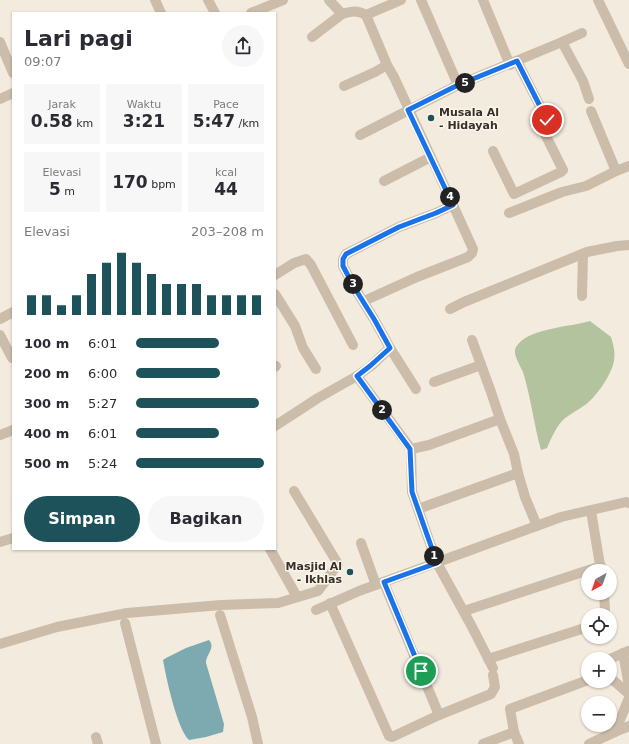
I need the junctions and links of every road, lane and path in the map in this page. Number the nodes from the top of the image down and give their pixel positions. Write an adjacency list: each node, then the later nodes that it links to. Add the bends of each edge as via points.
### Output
1 (155, 0): 10 (street)
2 (208, 0): 11 (street)
3 (283, 0): 9 (street)
4 (329, 0): 13 (street)
5 (401, 0): 14 (street)
6 (421, 0): 23 (street)
7 (483, 0): 19 (street)
8 (598, 0): 20 (street)
9 (265, 4): 12 (street)
10 (161, 12)
11 (214, 12)
12 (253, 12)
13 (342, 14): 14 (street, via 359,11); 16 (street)
14 (366, 15): 21 (street)
15 (582, 33): 18 (street)
16 (312, 37)
17 (0, 42): 22 (street)
18 (562, 42): 19 (street); 27 (street, via 583,81)
19 (513, 63): 23 (street); 31 (street, via 547,120 542,128 563,170 514,194)
20 (629, 64)
21 (387, 65): 24 (street); 28 (street)
22 (12, 71)
23 (458, 85): 28 (street)
24 (344, 86)
25 (12, 93): 26 (street)
26 (0, 99)
27 (589, 99)
28 (408, 110): 30 (street); 32 (street)
29 (591, 111): 34 (street)
30 (360, 135)
31 (493, 151)
32 (431, 157): 35 (street); 36 (street)
33 (629, 166): 34 (street)
34 (616, 171): 37 (street, via 586,186 562,192)
35 (384, 181)
36 (453, 205): 43 (street, via 473,249 472,253 468,257); 43 (street, via 399,227 346,254 343,266)
37 (509, 213)
38 (629, 245): 39 (street)
39 (583, 254): 42 (street); 44 (street)
40 (276, 274): 49 (street, via 306,259)
41 (276, 296): 53 (street, via 295,326 303,348)
42 (582, 296)
43 (364, 301): 50 (street)
44 (450, 309)
45 (12, 313): 46 (street)
46 (0, 319)
47 (0, 335): 51 (street)
48 (472, 340): 52 (street)
49 (352, 345)
50 (390, 348): 54 (street); 56 (street)
51 (12, 358)
52 (481, 365): 55 (street); 57 (street)
53 (316, 369)
54 (357, 376): 58 (street); 61 (street)
55 (434, 382)
56 (416, 389)
57 (500, 420): 61 (street); 62 (street, via 514,454)
58 (276, 425)
59 (12, 430): 60 (street)
60 (0, 435)
61 (410, 449): 65 (street, via 412,492)
62 (518, 473): 65 (street); 67 (street)
63 (294, 491): 76 (street, via 338,564 318,591)
64 (628, 501): 66 (street)
65 (418, 509): 72 (street)
66 (591, 511): 67 (street, via 561,517); 73 (street)
67 (537, 526): 72 (street)
68 (12, 538): 69 (street)
69 (0, 542)
70 (361, 543): 75 (street)
71 (271, 550): 76 (street)
72 (437, 563): 75 (street); 79 (street)
73 (600, 564)
74 (581, 574): 79 (street)
75 (380, 584): 77 (street); 91 (street)
76 (297, 597): 83 (street, via 278,603 128,613 57,627)
77 (330, 603): 78 (street); 91 (street, via 387,735 392,737)
78 (316, 610)
79 (464, 612): 85 (street)
80 (220, 615): 98 (street)
81 (125, 623): 97 (street)
82 (581, 630): 85 (street)
83 (0, 644)
84 (626, 652): 88 (street)
85 (491, 667): 91 (street, via 496,687 493,692)
86 (581, 683): 95 (street, via 510,709)
87 (617, 684): 89 (street)
88 (629, 686)
89 (629, 694)
90 (629, 698): 93 (street)
91 (439, 715)
92 (629, 726): 94 (street)
93 (617, 727)
94 (617, 731)
95 (514, 732): 99 (street); 100 (street)
96 (615, 732): 101 (street)
97 (156, 744)
98 (258, 744)
99 (484, 744)
100 (519, 744)
101 (589, 744)

